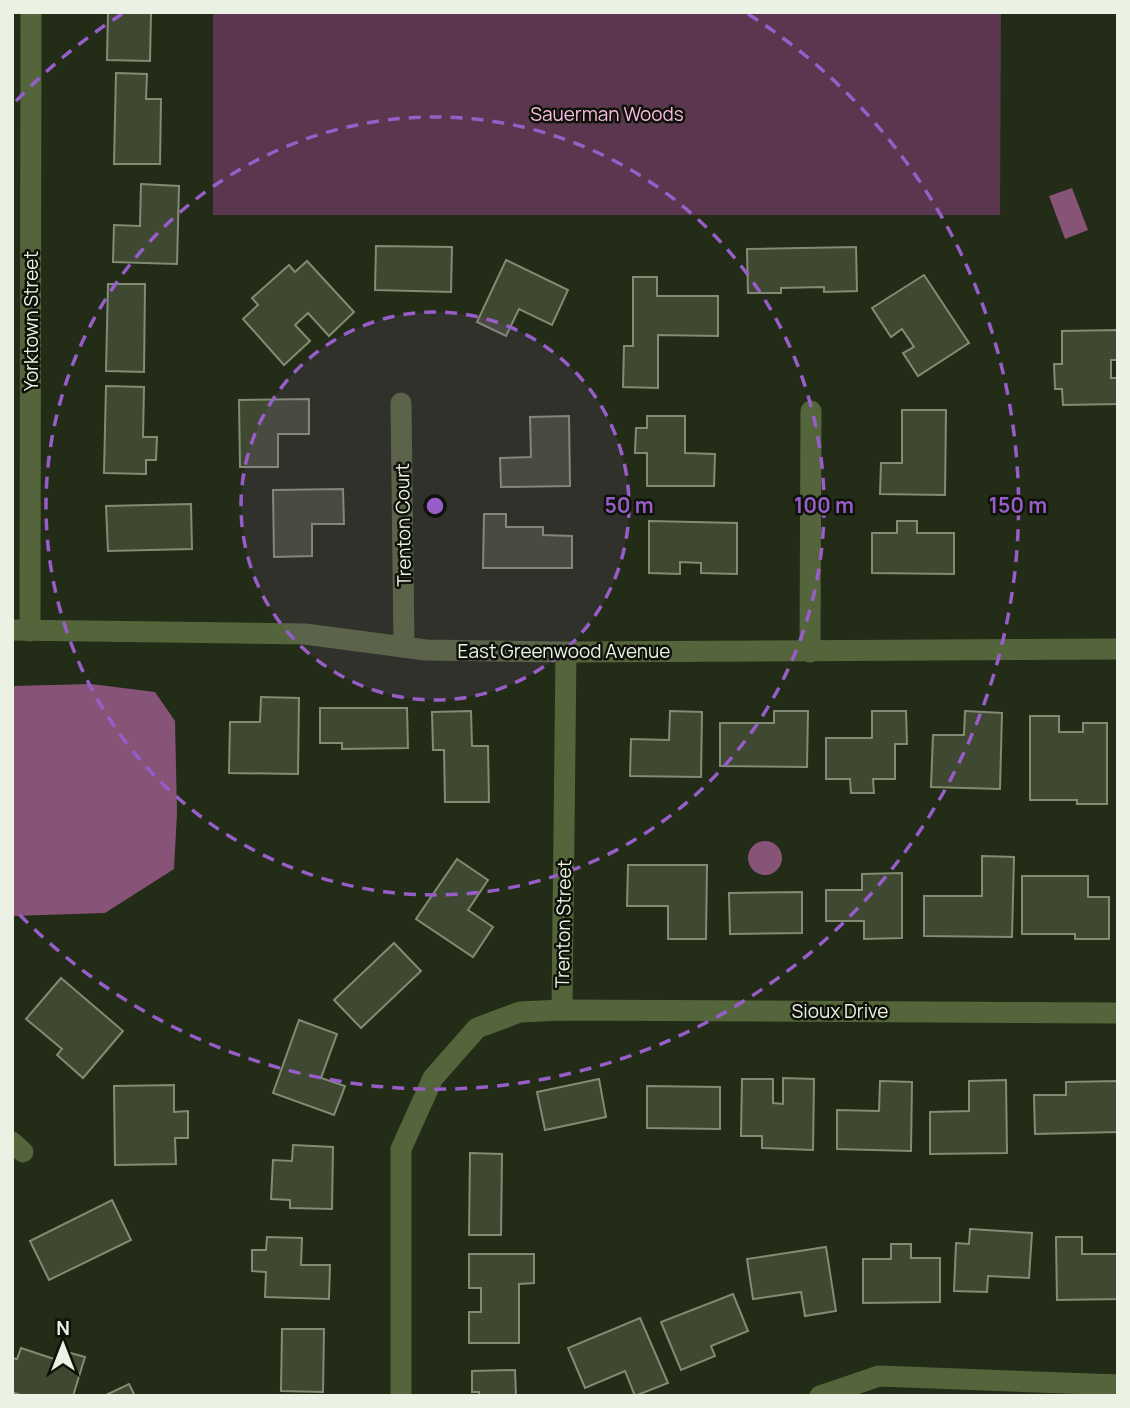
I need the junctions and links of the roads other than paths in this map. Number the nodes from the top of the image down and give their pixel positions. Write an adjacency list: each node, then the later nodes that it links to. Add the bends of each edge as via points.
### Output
1 (31, 12): 4 (street, Yorktown Street)
2 (401, 403): 5 (street, Trenton Court)
3 (811, 411): 8 (street)
4 (21, 630): 5 (street, East Greenwood Avenue, via 305,634)
5 (404, 647): 7 (street, East Greenwood Avenue)
6 (1118, 649): 8 (street, East Greenwood Avenue)
7 (566, 652): 8 (street, East Greenwood Avenue); 9 (street, Trenton Street)
8 (810, 652)
9 (562, 1010): 10 (street, Sioux Drive); 12 (street, Trenton Street, via 520,1012 477,1028 433,1078 401,1149)
10 (1118, 1013)
11 (1118, 1385): 13 (street, via 879,1376)
12 (401, 1396)
13 (820, 1396)

